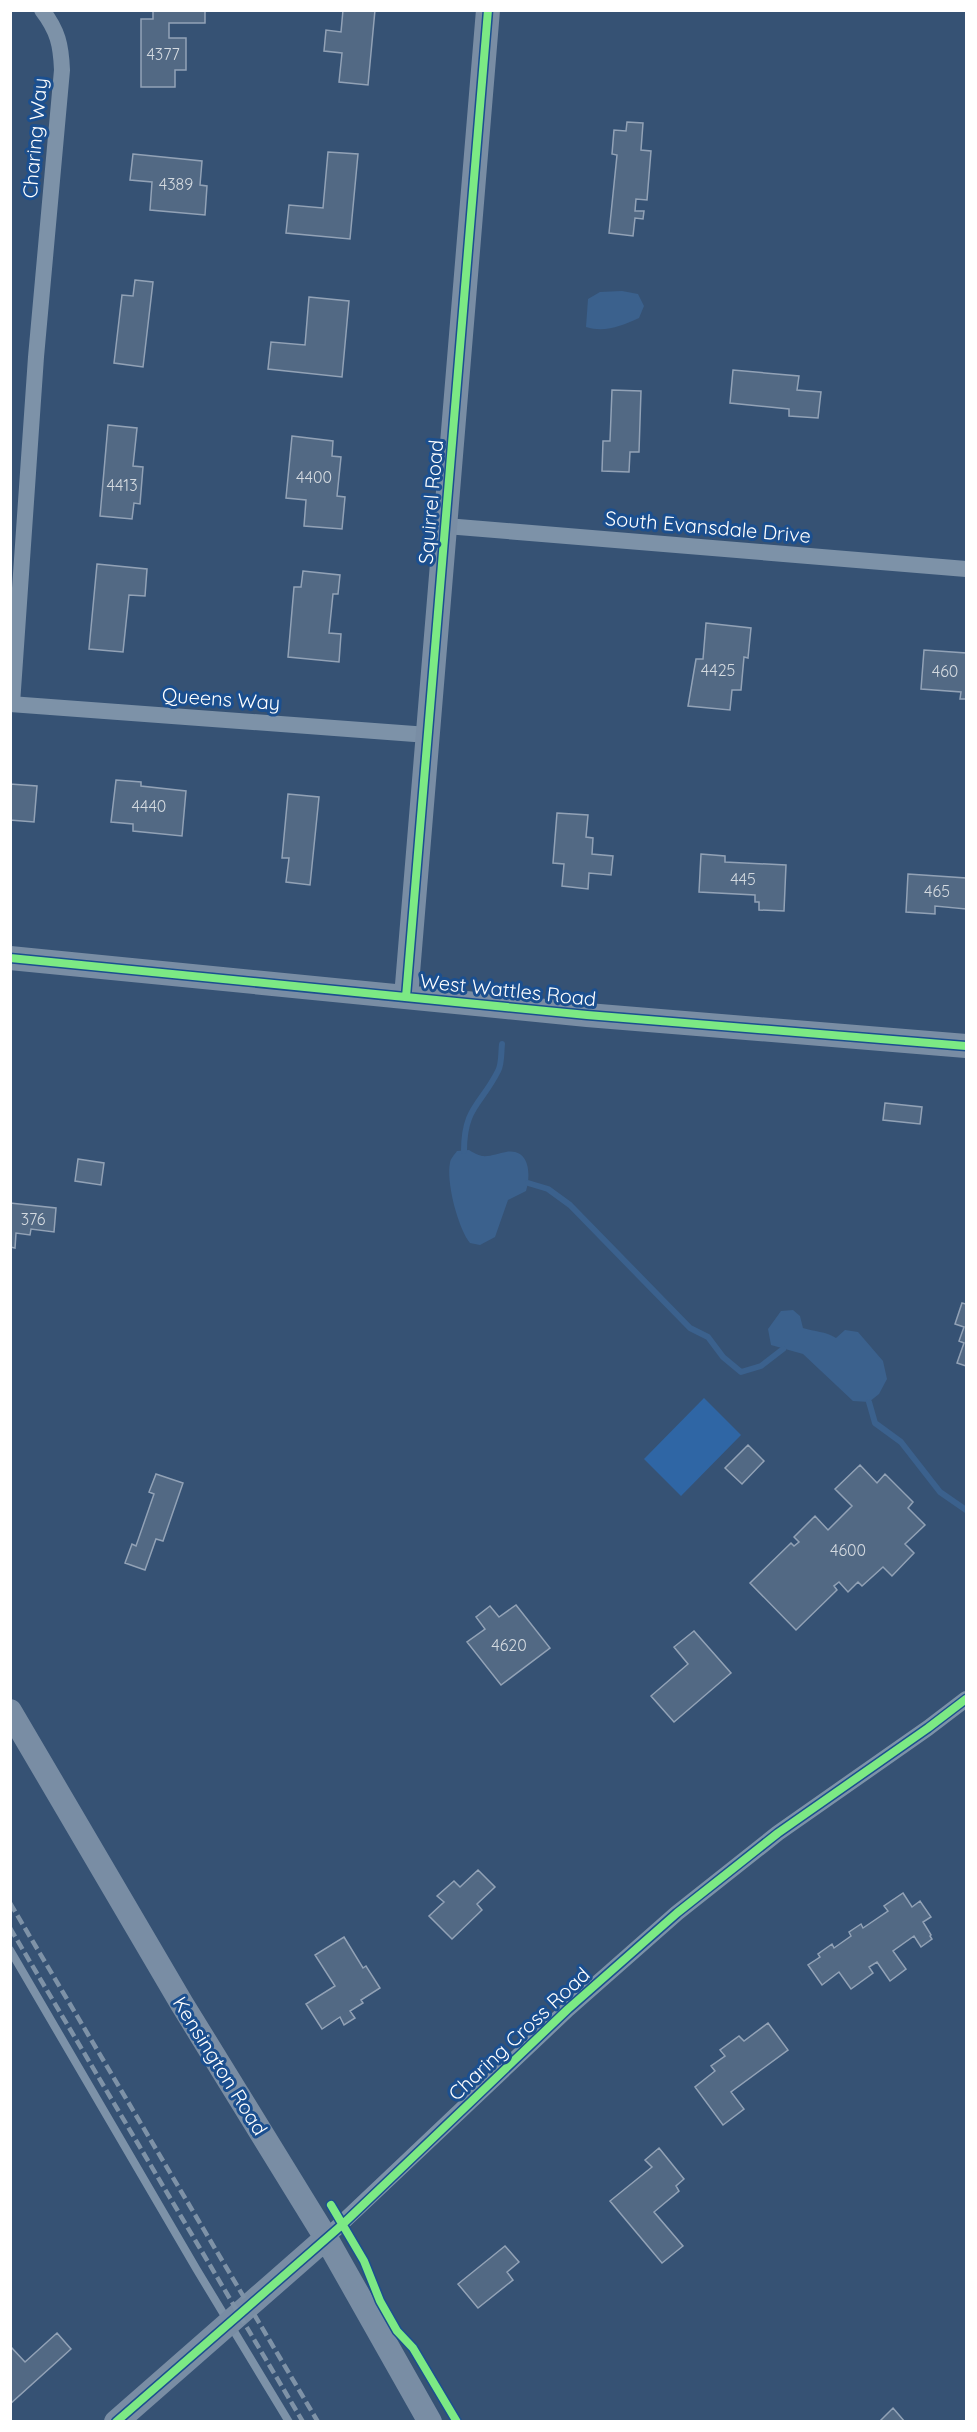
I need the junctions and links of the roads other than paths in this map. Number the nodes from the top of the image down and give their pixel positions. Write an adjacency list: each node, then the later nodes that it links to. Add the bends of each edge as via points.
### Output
1 (42, 10): 5 (street, Charing Way, via 54,27 61,48 62,70)
2 (488, 10): 3 (street, Squirrel Road)
3 (446, 526): 4 (street, South Evansdale Drive); 6 (street, Squirrel Road)
4 (966, 569)
5 (11, 704): 6 (street, Queens Way)
6 (428, 735): 8 (street, Squirrel Road)
7 (10, 958): 8 (street, West Wattles Road)
8 (406, 997): 9 (street, West Wattles Road)
9 (966, 1046)
10 (966, 1699): 13 (street, Charing Cross Road, via 778,1833 677,1912 568,2009)
11 (10, 1711): 13 (street, Kensington Road, via 182,2004)
12 (10, 1950): 15 (lane)
13 (326, 2238): 14 (street, Charing Cross Road); 16 (street, Kensington Road)
14 (116, 2421)
15 (289, 2421)
16 (430, 2421)

